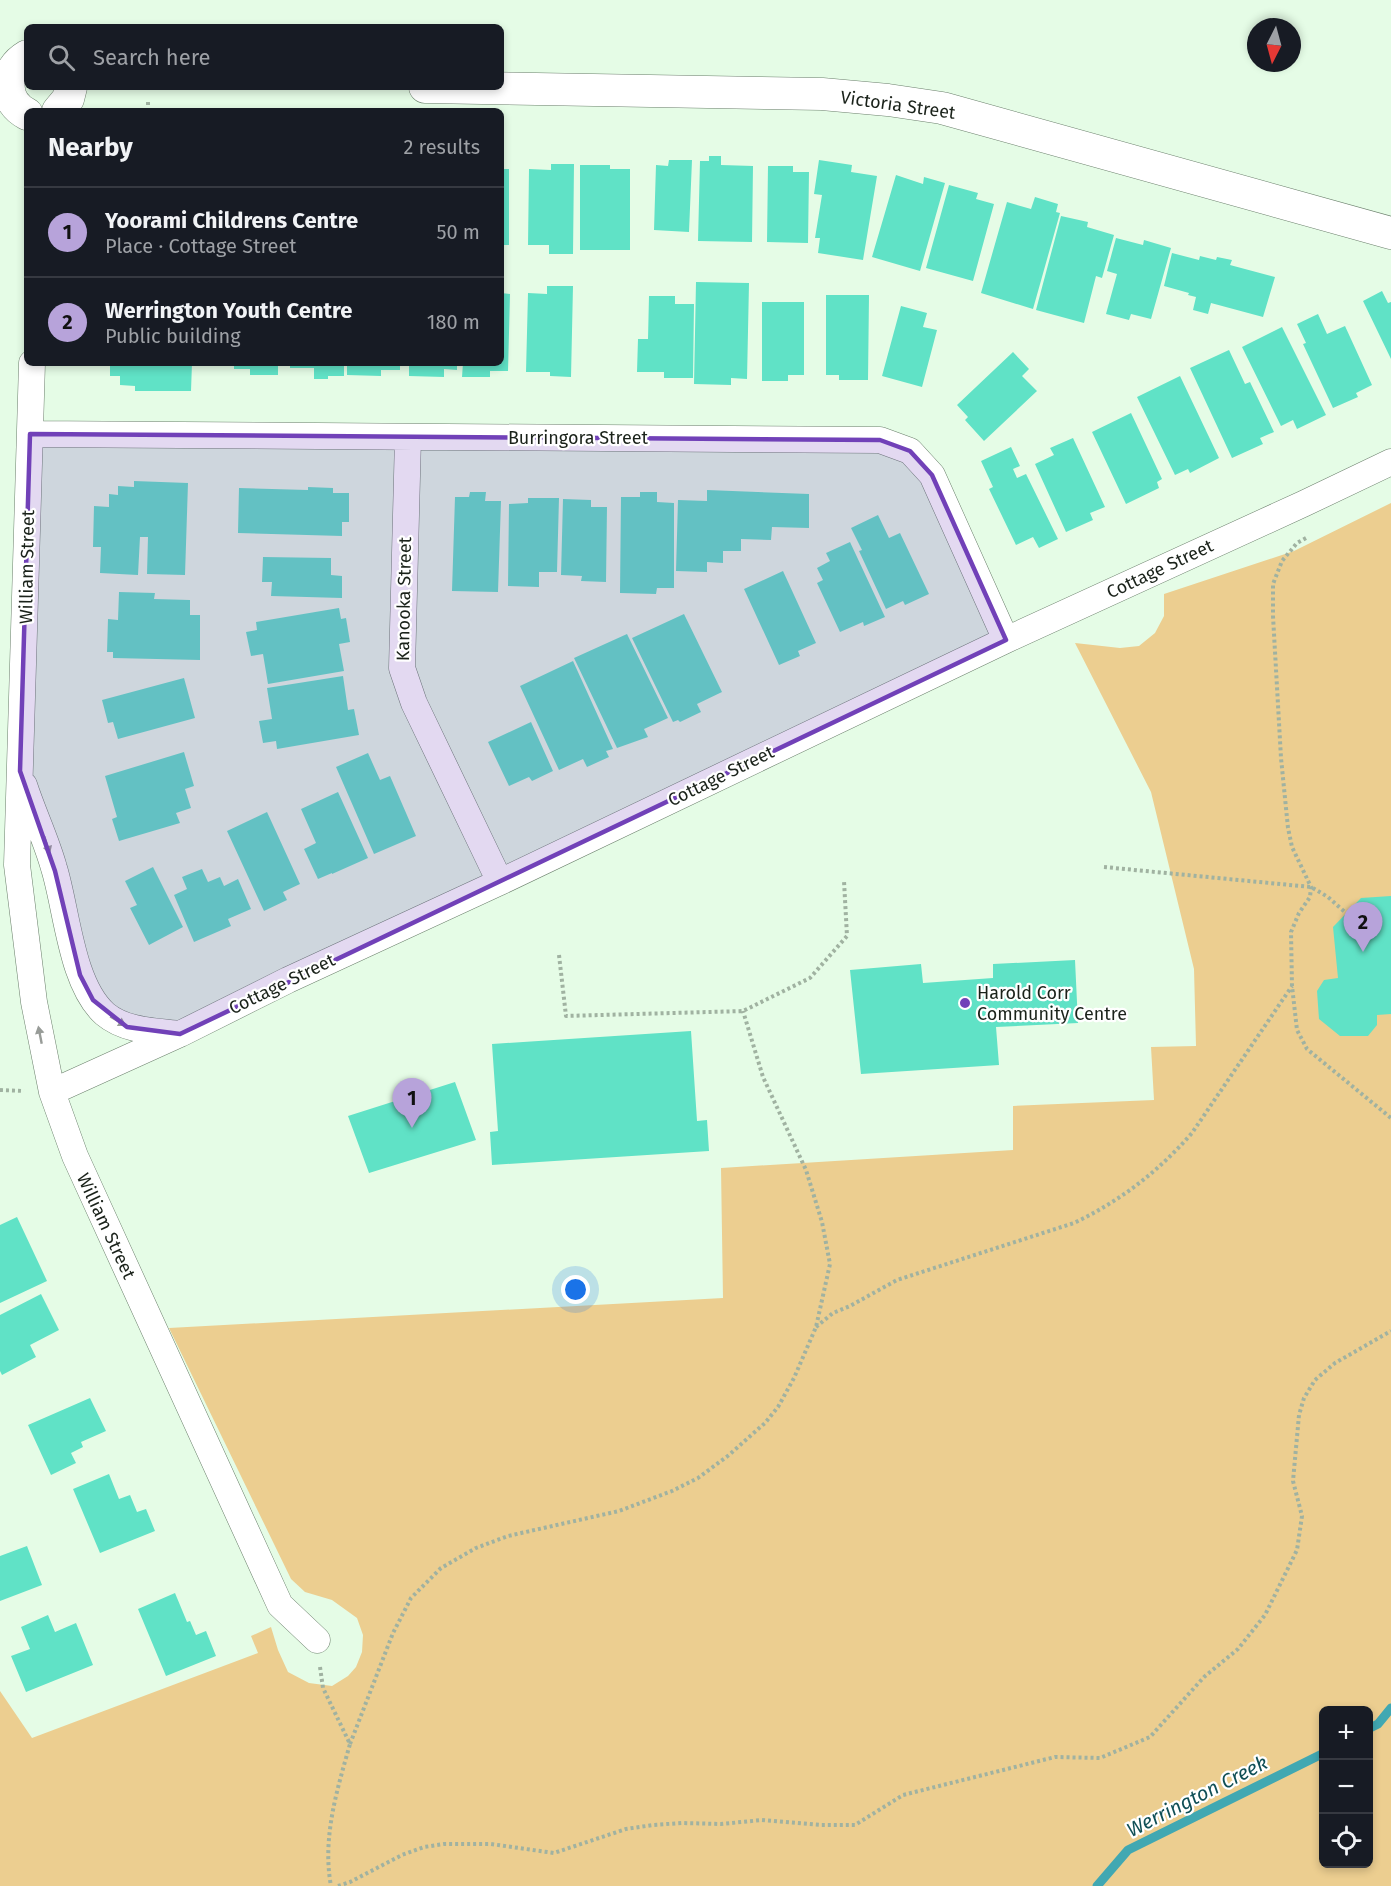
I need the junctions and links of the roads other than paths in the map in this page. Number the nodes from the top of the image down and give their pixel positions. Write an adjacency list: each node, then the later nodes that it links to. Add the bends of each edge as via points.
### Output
1 (24, 58): 2 (street)
2 (4, 84): 6 (street, via 12,102)
3 (504, 88): 7 (street, Victoria Street, via 822,94 942,108)
4 (70, 90): 5 (street)
5 (60, 108)
6 (24, 112)
7 (1391, 233)
8 (32, 366): 9 (street, William Street)
9 (30, 434): 10 (street, Burringora Street); 13 (street, William Street)
10 (408, 438): 12 (street, Burringora Street, via 880,440 910,451 932,475); 14 (street, Kanooka Street, via 402,668 414,703)
11 (1391, 462): 12 (street, Cottage Street)
12 (1006, 640): 14 (street, Cottage Street)
13 (20, 771): 15 (street, William Street, one-way to 15, via 55,871 80,975 93,1000 127,1027); 16 (street, William Street, one-way to 13, via 34,1002 17,866)
14 (500, 882): 15 (street, Cottage Street)
15 (180, 1034): 16 (street, Cottage Street)
16 (52, 1092): 17 (street, William Street, via 75,1156 279,1605)
17 (317, 1640)

